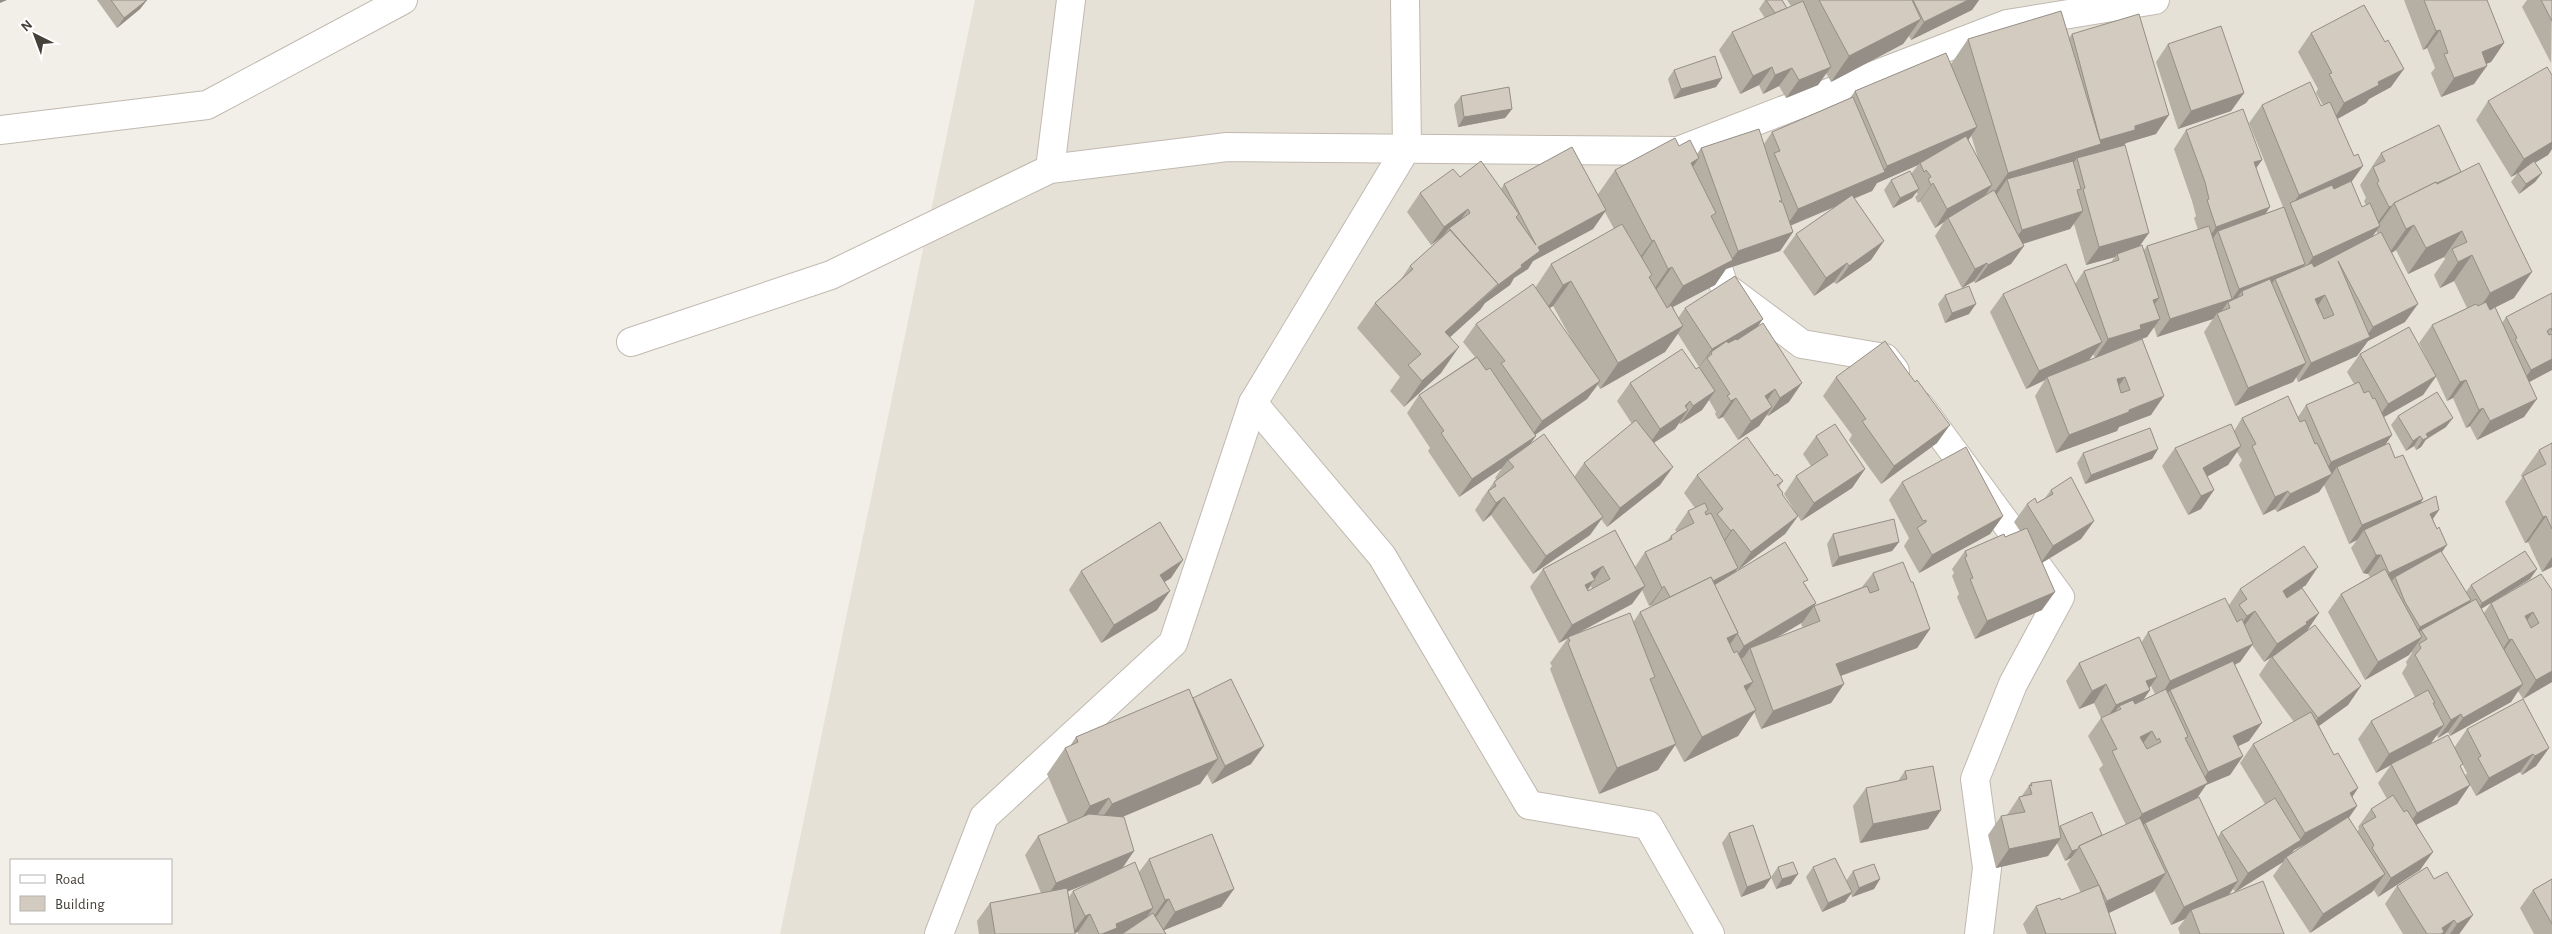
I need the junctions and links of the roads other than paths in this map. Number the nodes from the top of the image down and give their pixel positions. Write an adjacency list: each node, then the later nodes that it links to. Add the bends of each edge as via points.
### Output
1 (403, 0): 5 (street, via 207,105)
2 (1071, 0): 8 (street)
3 (1405, 0): 6 (street)
4 (2155, 0): 7 (street, via 2007,24)
5 (0, 130)
6 (1407, 147): 7 (street); 8 (street, via 1228,147); 12 (street)
7 (1678, 151): 9 (street)
8 (1050, 170): 11 (street, via 831,275)
9 (1687, 178)
10 (1700, 214): 15 (street, via 1724,286 1802,344 1885,358 2060,597 2013,684 1975,780 1987,868)
11 (631, 342)
12 (1253, 403): 13 (street, via 1173,643 984,817); 14 (street, via 1382,556 1529,805 1648,825)
13 (939, 934)
14 (1710, 934)
15 (1979, 934)

